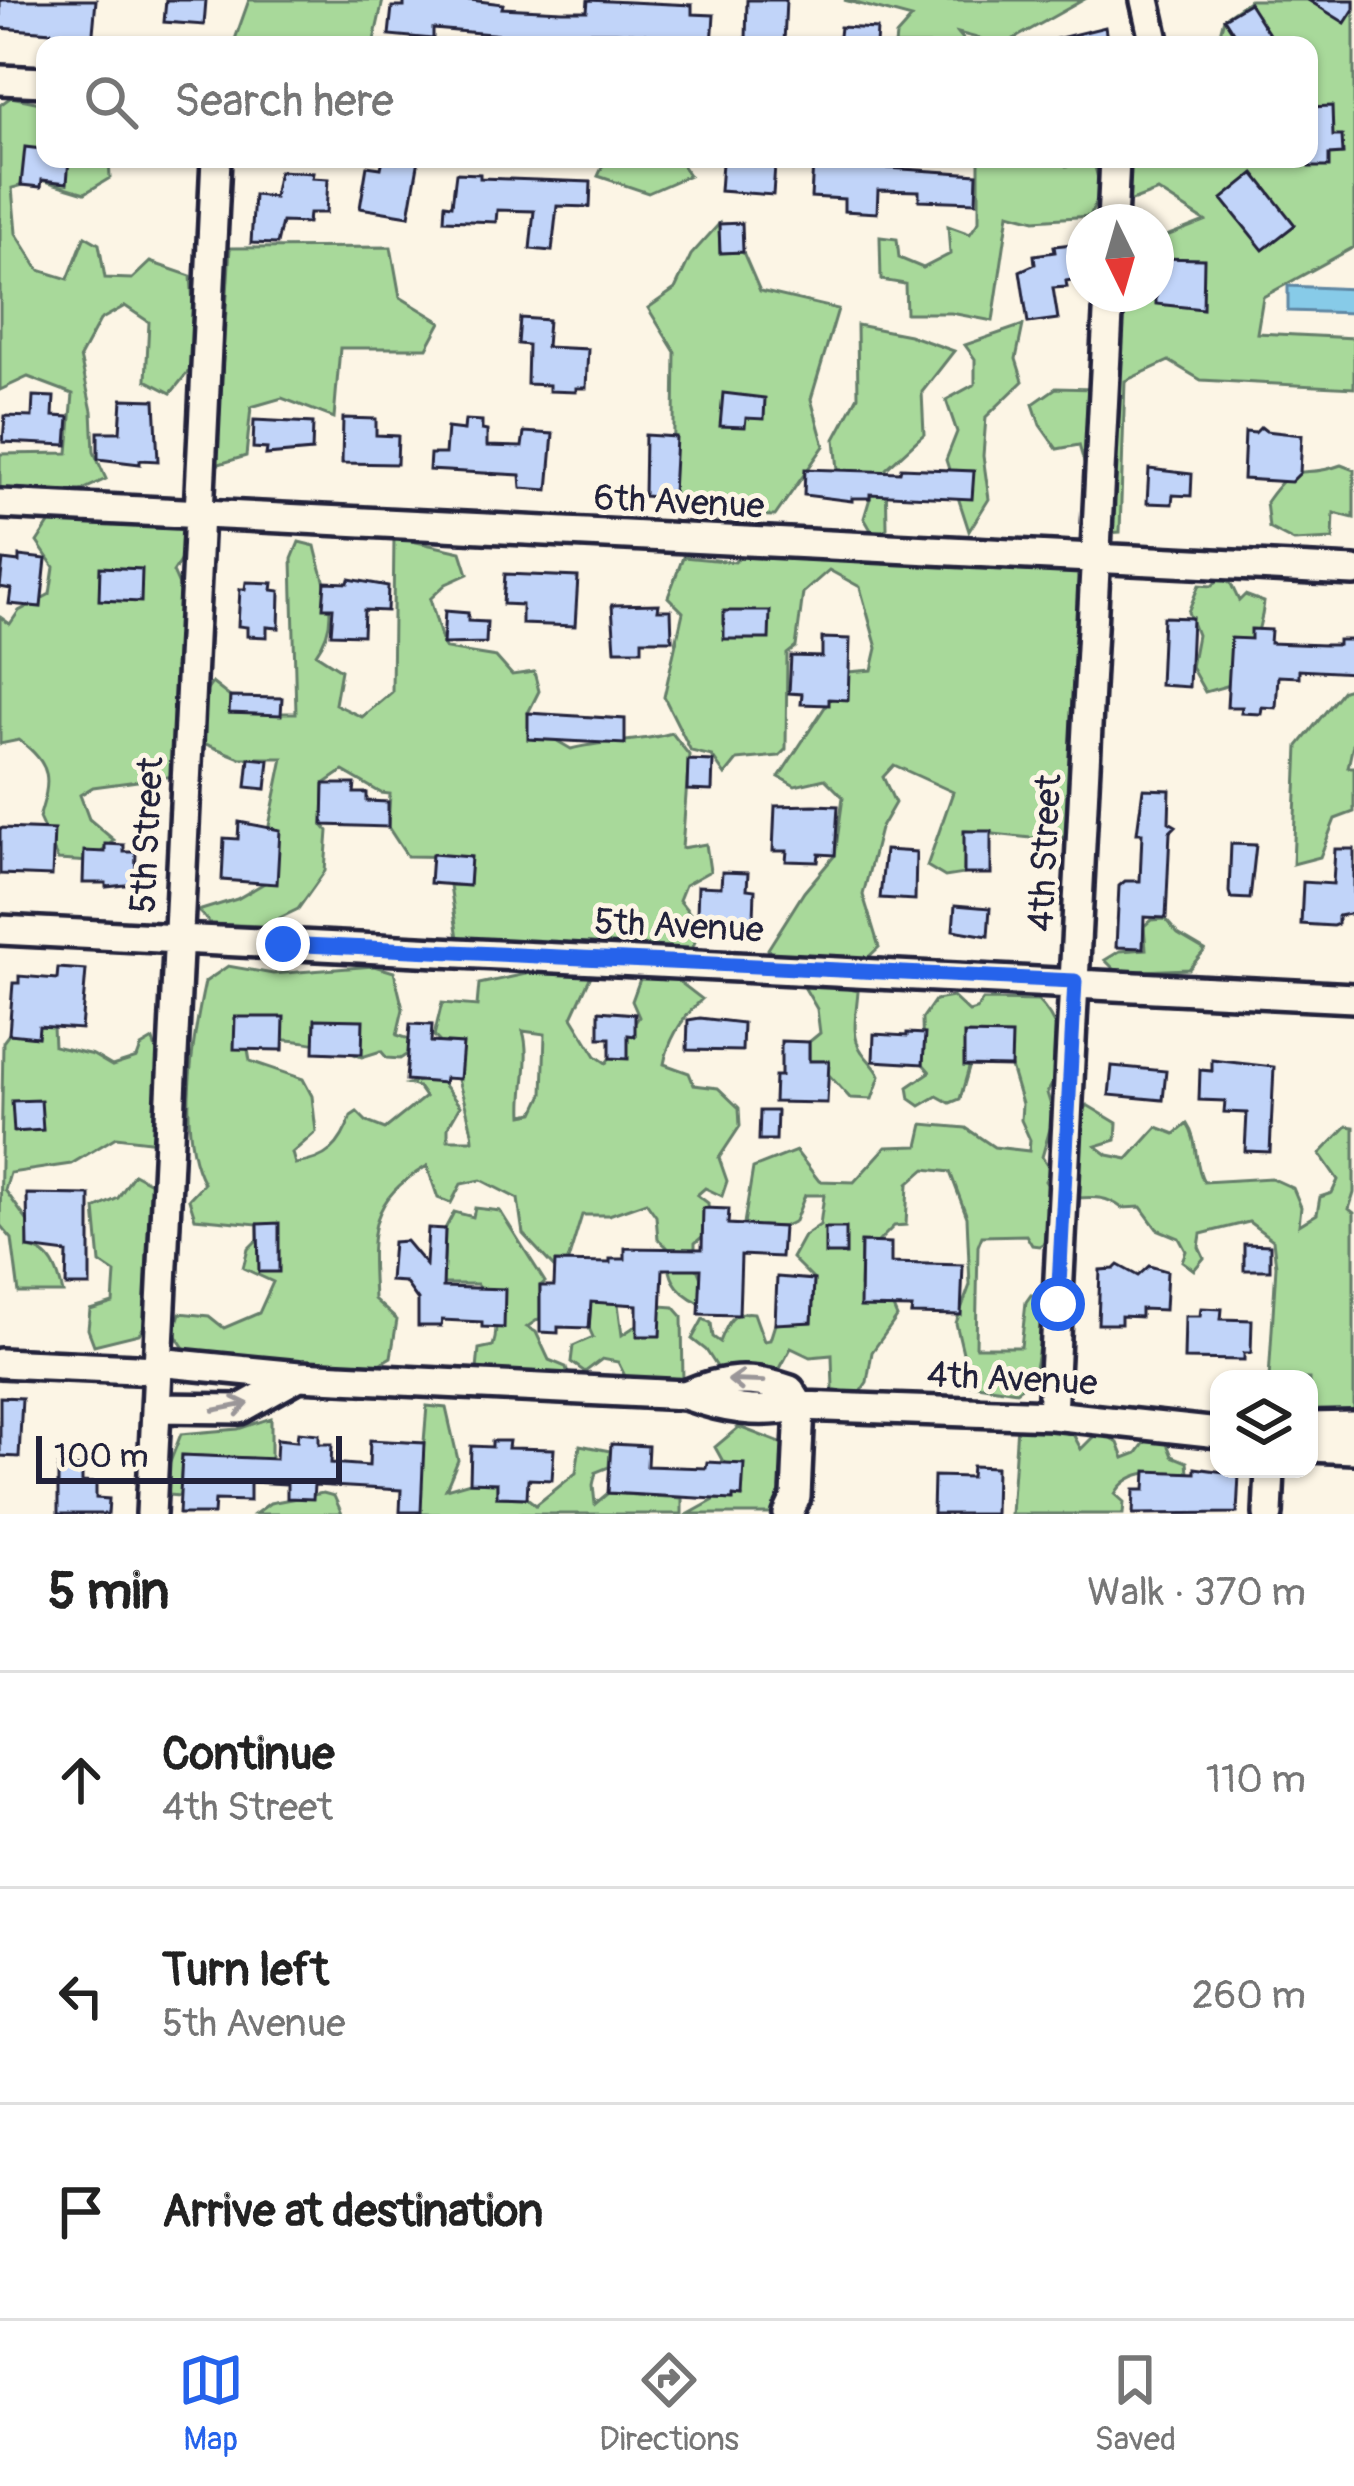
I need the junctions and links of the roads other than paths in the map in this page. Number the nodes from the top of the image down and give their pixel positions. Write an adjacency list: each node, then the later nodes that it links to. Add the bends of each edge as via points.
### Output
1 (1145, 0): 2 (street)
2 (1153, 36)
3 (0, 80): 4 (street)
4 (36, 82)
5 (216, 168): 10 (street, 5th Street)
6 (1115, 168): 7 (street)
7 (1113, 204)
8 (1108, 312): 11 (street, 4th Street)
9 (0, 504): 10 (street, 6th Avenue)
10 (199, 514): 11 (street, 6th Avenue); 14 (street, 5th Street)
11 (1096, 558): 12 (street, 6th Avenue); 15 (street, 4th Street)
12 (1354, 571)
13 (0, 930): 14 (street, 5th Avenue)
14 (178, 939): 15 (street, 5th Avenue); 18 (street, 5th Street)
15 (1075, 981): 16 (street, 5th Avenue); 22 (street, 4th Street)
16 (1354, 998)
17 (0, 1363): 18 (street, 4th Avenue)
18 (158, 1366): 19 (street, 4th Avenue); 21 (street, 5th Street)
19 (299, 1376): 20 (street, 4th Avenue, via 685,1395 770,1413); 21 (street, one-way to 19, via 240,1409)
20 (800, 1406): 22 (street, 4th Avenue); 30 (street, via 796,1497)
21 (156, 1408): 29 (street, 5th Street)
22 (1052, 1415): 25 (street, 4th Avenue)
23 (1354, 1426): 24 (street)
24 (1318, 1427)
25 (1210, 1432)
26 (1318, 1447): 27 (street)
27 (1354, 1449)
28 (1270, 1478): 31 (street)
29 (151, 1514)
30 (788, 1514)
31 (1268, 1514)

